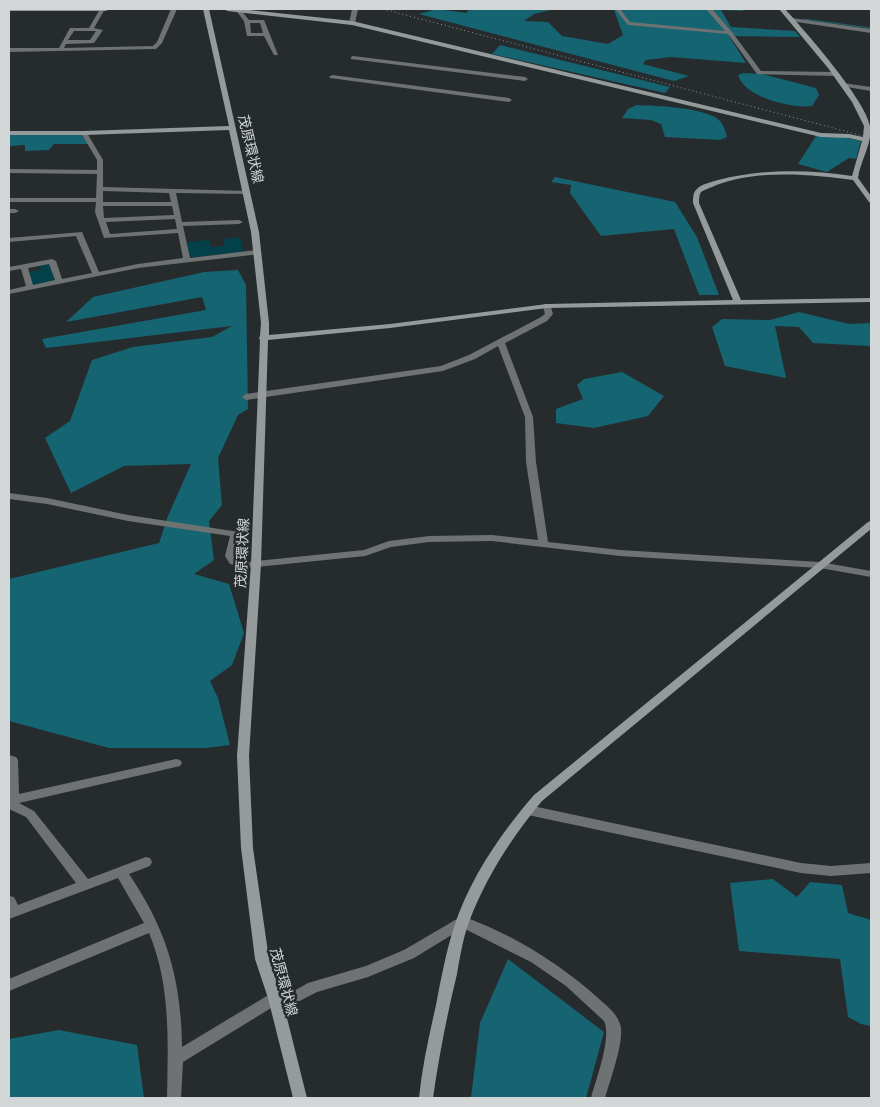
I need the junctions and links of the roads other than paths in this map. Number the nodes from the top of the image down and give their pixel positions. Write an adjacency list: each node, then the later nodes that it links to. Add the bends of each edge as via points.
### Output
1 (9, 9): 2 (street)
2 (74, 9): 3 (street)
3 (102, 9): 4 (street); 17 (street)
4 (106, 9)
5 (174, 9): 23 (street, via 154,48)
6 (206, 9): 32 (street, 茂原環状線)
7 (227, 9): 8 (street)
8 (237, 9): 13 (street); 15 (street)
9 (355, 9): 16 (street)
10 (618, 9): 19 (street, via 628,23)
11 (709, 9): 19 (street)
12 (782, 9): 14 (street)
13 (276, 11): 16 (street)
14 (792, 20): 18 (street); 26 (street)
15 (247, 22): 20 (street, via 262,21); 20 (street, via 249,35)
16 (352, 23): 36 (street, via 821,135)
17 (91, 29): 21 (street, via 72,29); 21 (street, via 100,30 92,42)
18 (871, 31)
19 (730, 33): 26 (street, via 759,73)
20 (266, 34): 24 (street)
21 (65, 42): 23 (street)
22 (9, 50): 23 (street)
23 (60, 50)
24 (276, 54)
25 (353, 58): 28 (street)
26 (835, 74): 29 (street)
27 (332, 77): 31 (street)
28 (525, 79)
29 (843, 85): 30 (street); 33 (street)
30 (871, 89)
31 (510, 100)
32 (232, 128): 35 (street); 42 (street, 茂原環状線)
33 (869, 132): 36 (street)
34 (9, 133): 35 (street)
35 (84, 133): 38 (street, via 95,149)
36 (869, 141): 39 (street)
37 (9, 171): 38 (street)
38 (101, 172): 40 (street)
39 (855, 178): 44 (street); 60 (street, via 804,173 762,176 736,179 699,190 696,203)
40 (100, 189): 41 (street); 45 (street)
41 (172, 191): 42 (street); 46 (street)
42 (246, 192): 51 (street, 茂原環状線)
43 (9, 200): 45 (street)
44 (871, 201)
45 (100, 202): 46 (street); 47 (street)
46 (175, 204): 49 (street)
47 (102, 220): 49 (street); 49 (street, via 106,236)
48 (238, 222): 49 (street)
49 (179, 224): 52 (street)
50 (9, 240): 55 (street, via 79,234)
51 (258, 252): 52 (street); 62 (street, 茂原環状線, via 265,323)
52 (187, 260): 55 (street)
53 (24, 266): 54 (street); 56 (street, via 52,261); 57 (street)
54 (9, 269)
55 (96, 273): 56 (street)
56 (59, 281): 57 (street)
57 (30, 287): 58 (street)
58 (9, 292)
59 (871, 300): 60 (street)
60 (738, 302): 61 (street)
61 (547, 306): 62 (street); 63 (street, via 549,314 544,319)
62 (263, 338): 64 (street, 茂原環状線)
63 (501, 343): 64 (street, via 472,357 428,371); 68 (street, via 529,417)
64 (262, 395): 65 (street); 69 (street, 茂原環状線)
65 (246, 397)
66 (9, 496): 69 (street, via 236,534 230,556 234,562)
67 (871, 524): 70 (street)
68 (544, 544): 69 (street, via 492,538 429,539 389,544 365,553); 70 (street, via 620,553)
69 (256, 564): 84 (street, 茂原環状線, via 243,756 247,848 262,959)
70 (820, 564): 71 (street); 75 (street, via 538,798)
71 (871, 574)
72 (9, 759): 74 (street, via 12,760)
73 (176, 763): 74 (street)
74 (12, 800): 79 (street, via 13,806 30,814)
75 (528, 810): 77 (street, via 800,868 832,871); 81 (street, via 484,874)
76 (146, 862): 78 (street)
77 (871, 868)
78 (121, 872): 79 (street); 82 (street)
79 (85, 885): 80 (street)
80 (11, 909)
81 (462, 922): 84 (street, via 388,963 313,987 286,1002); 88 (street, via 434,1039); 89 (street, via 542,962 571,982 609,1017 614,1027 613,1042)
82 (150, 926): 83 (street); 85 (street, via 164,957)
83 (9, 985)
84 (275, 998): 85 (street); 87 (street, 茂原環状線)
85 (177, 1058): 86 (street)
86 (174, 1098)
87 (300, 1098)
88 (426, 1098)
89 (598, 1098)

